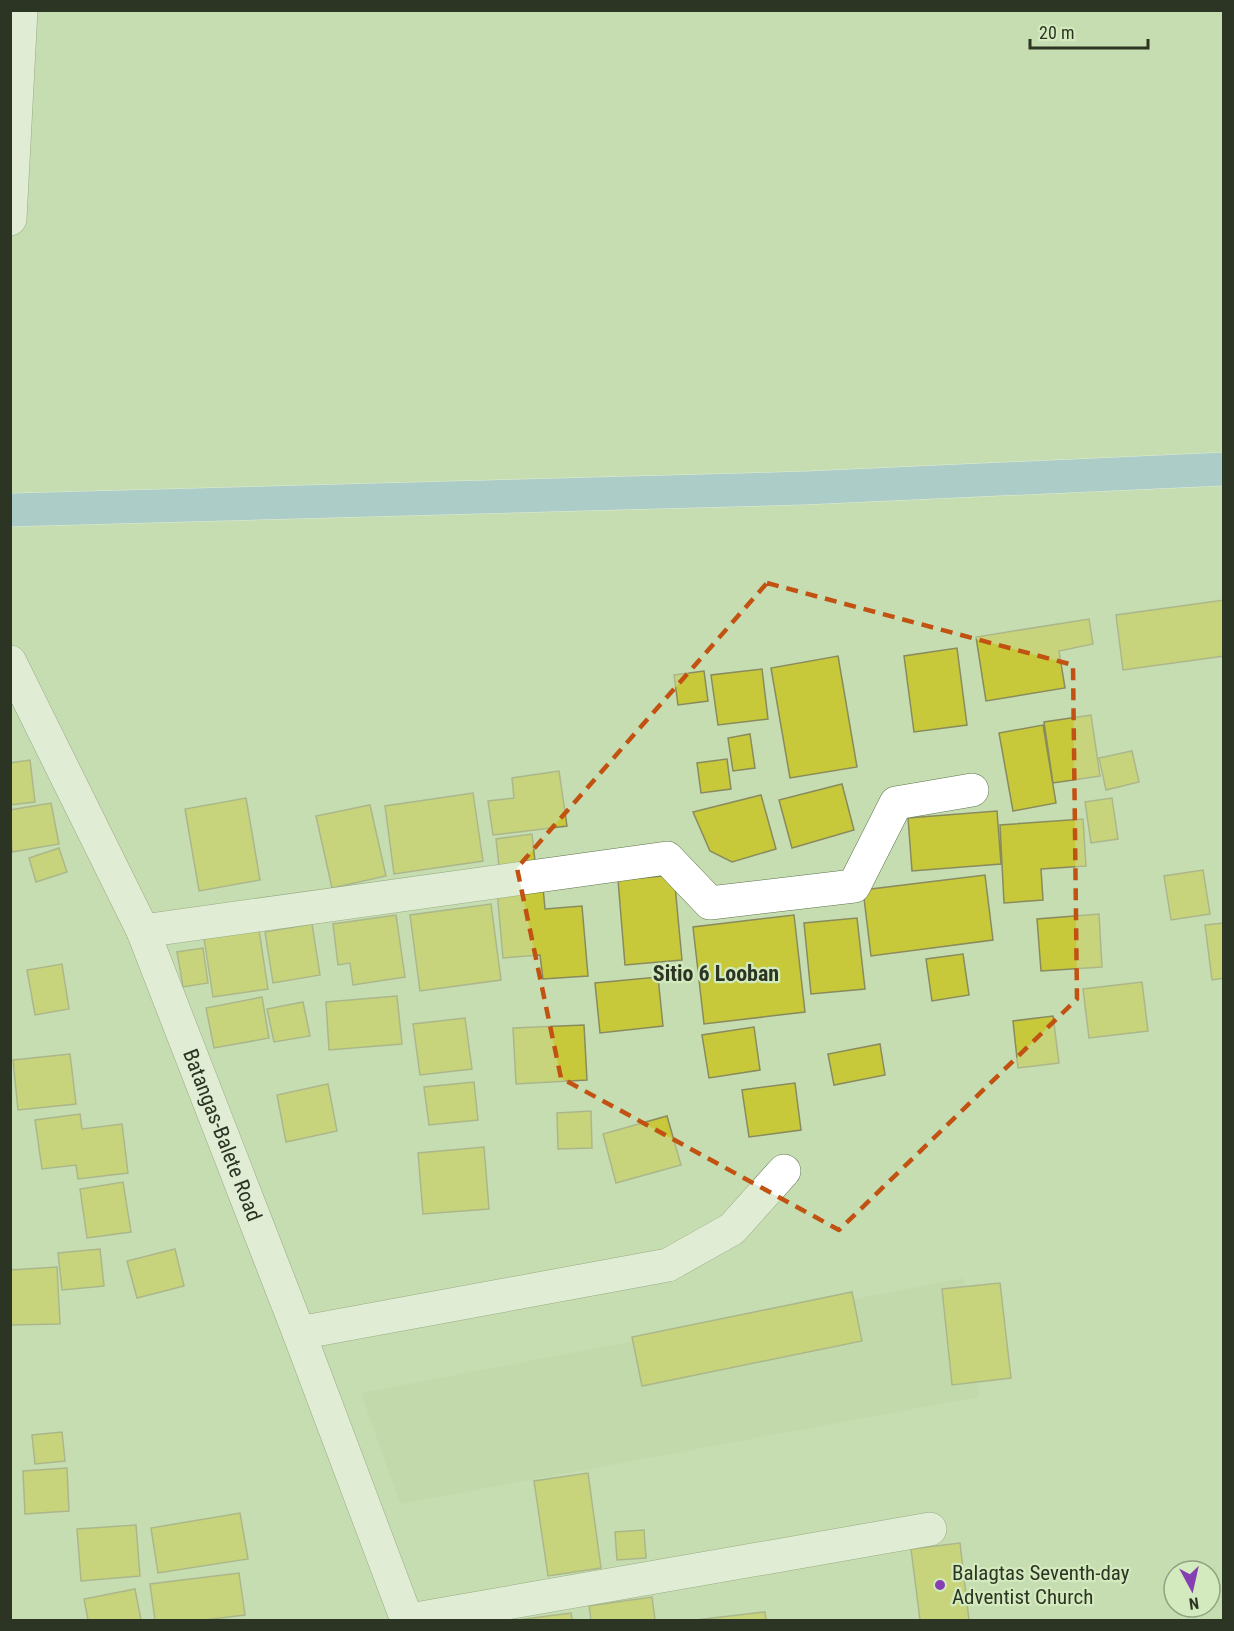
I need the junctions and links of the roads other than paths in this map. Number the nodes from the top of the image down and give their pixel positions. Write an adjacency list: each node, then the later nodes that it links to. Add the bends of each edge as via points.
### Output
1 (21, 10): 2 (street)
2 (10, 219)
3 (1224, 469): 4 (main road, via 805,488)
4 (10, 510)
5 (10, 662): 7 (street, Batangas-Balete Road)
6 (972, 790): 7 (street, via 896,802 854,886 710,903 667,858)
7 (143, 931): 9 (street, Batangas-Balete Road)
8 (784, 1171): 9 (street, via 732,1229 668,1265)
9 (299, 1333): 11 (street, Batangas-Balete Road)
10 (930, 1529): 11 (street)
11 (408, 1620)

